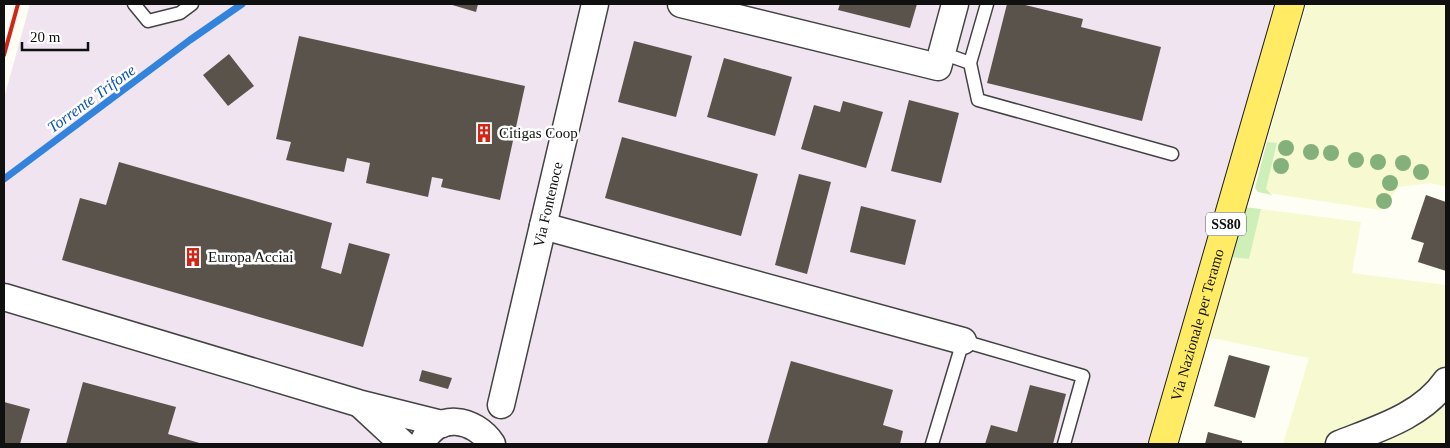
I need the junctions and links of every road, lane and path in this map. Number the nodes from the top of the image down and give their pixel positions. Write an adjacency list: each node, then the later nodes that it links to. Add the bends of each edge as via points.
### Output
1 (134, 4): 2 (lane, via 148,21 180,12)
2 (192, 4)
3 (595, 4): 11 (street, Via Fontenoce)
4 (681, 4): 8 (street, via 938,67)
5 (955, 4): 8 (street)
6 (987, 4): 9 (lane)
7 (1290, 4): 23 (main road, Via Nazionale per Teramo / SS80)
8 (942, 53): 9 (lane)
9 (970, 63): 10 (lane, via 978,100)
10 (1172, 154)
11 (543, 226): 13 (street); 16 (street, Via Fontenoce)
12 (4, 297): 15 (street)
13 (963, 341): 21 (lane); 22 (lane, via 1083,376)
14 (1446, 382): 24 (street, via 1411,413)
15 (358, 402): 17 (street); 18 (street)
16 (501, 405): 17 (street, via 477,421); 20 (street, Via Fontenoce)
17 (454, 423): 19 (street, via 432,430); 20 (street, via 476,427)
18 (403, 444)
19 (422, 444)
20 (492, 444)
21 (932, 444)
22 (1064, 444)
23 (1163, 444)
24 (1339, 444)

